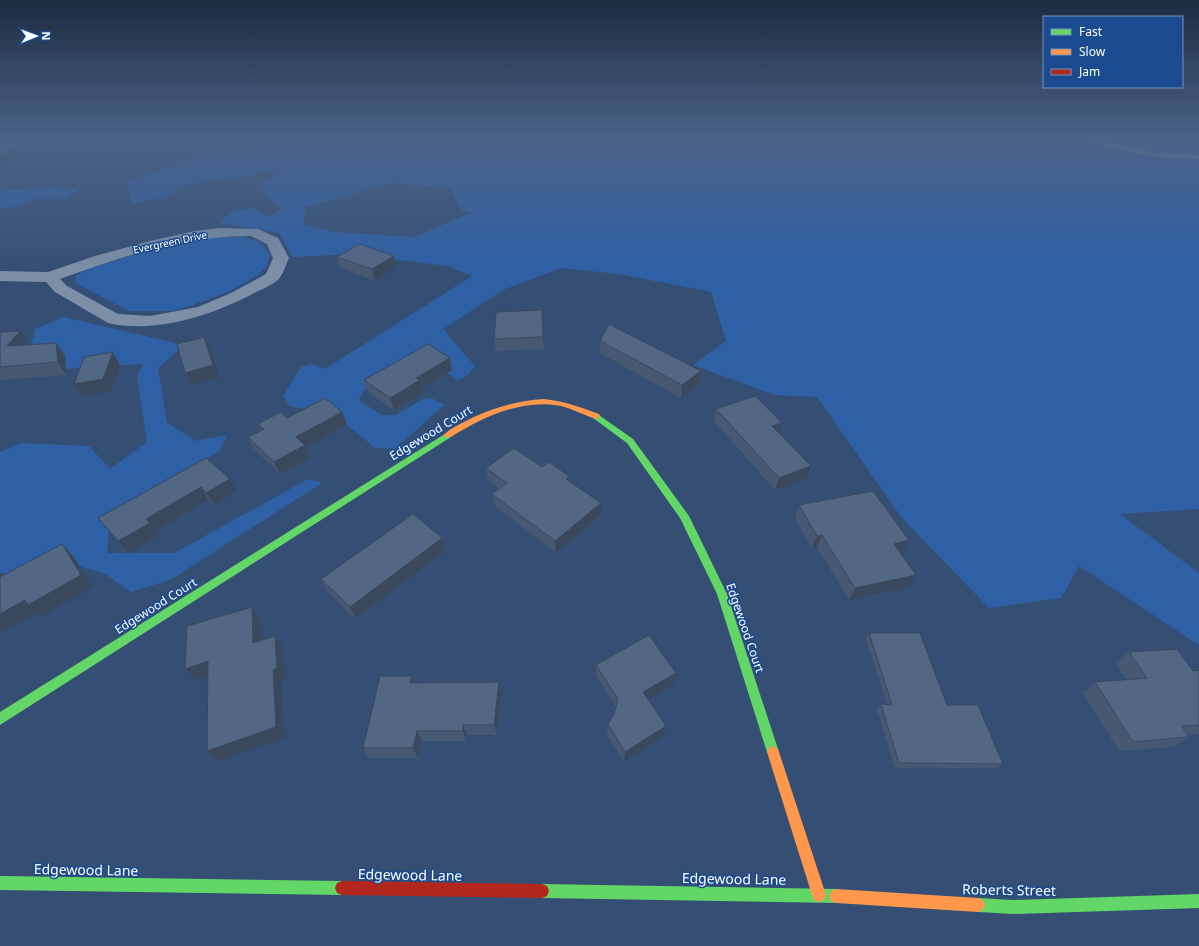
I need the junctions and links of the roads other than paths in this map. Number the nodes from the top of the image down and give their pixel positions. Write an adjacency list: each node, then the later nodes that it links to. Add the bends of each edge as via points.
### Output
1 (0, 276): 2 (street, Evergreen Drive)
2 (50, 277): 2 (street, Evergreen Drive, via 105,257 186,237 216,233 253,232 274,241 281,258 272,277 237,296 202,311 150,321 114,319 61,289)
3 (0, 719): 5 (street, Edgewood Court, via 459,428 489,413 524,403 559,403 596,416 630,440 684,516 722,594)
4 (0, 883): 5 (street, Edgewood Lane)
5 (819, 895): 6 (street, Roberts Street, via 1013,907)
6 (1199, 901)

